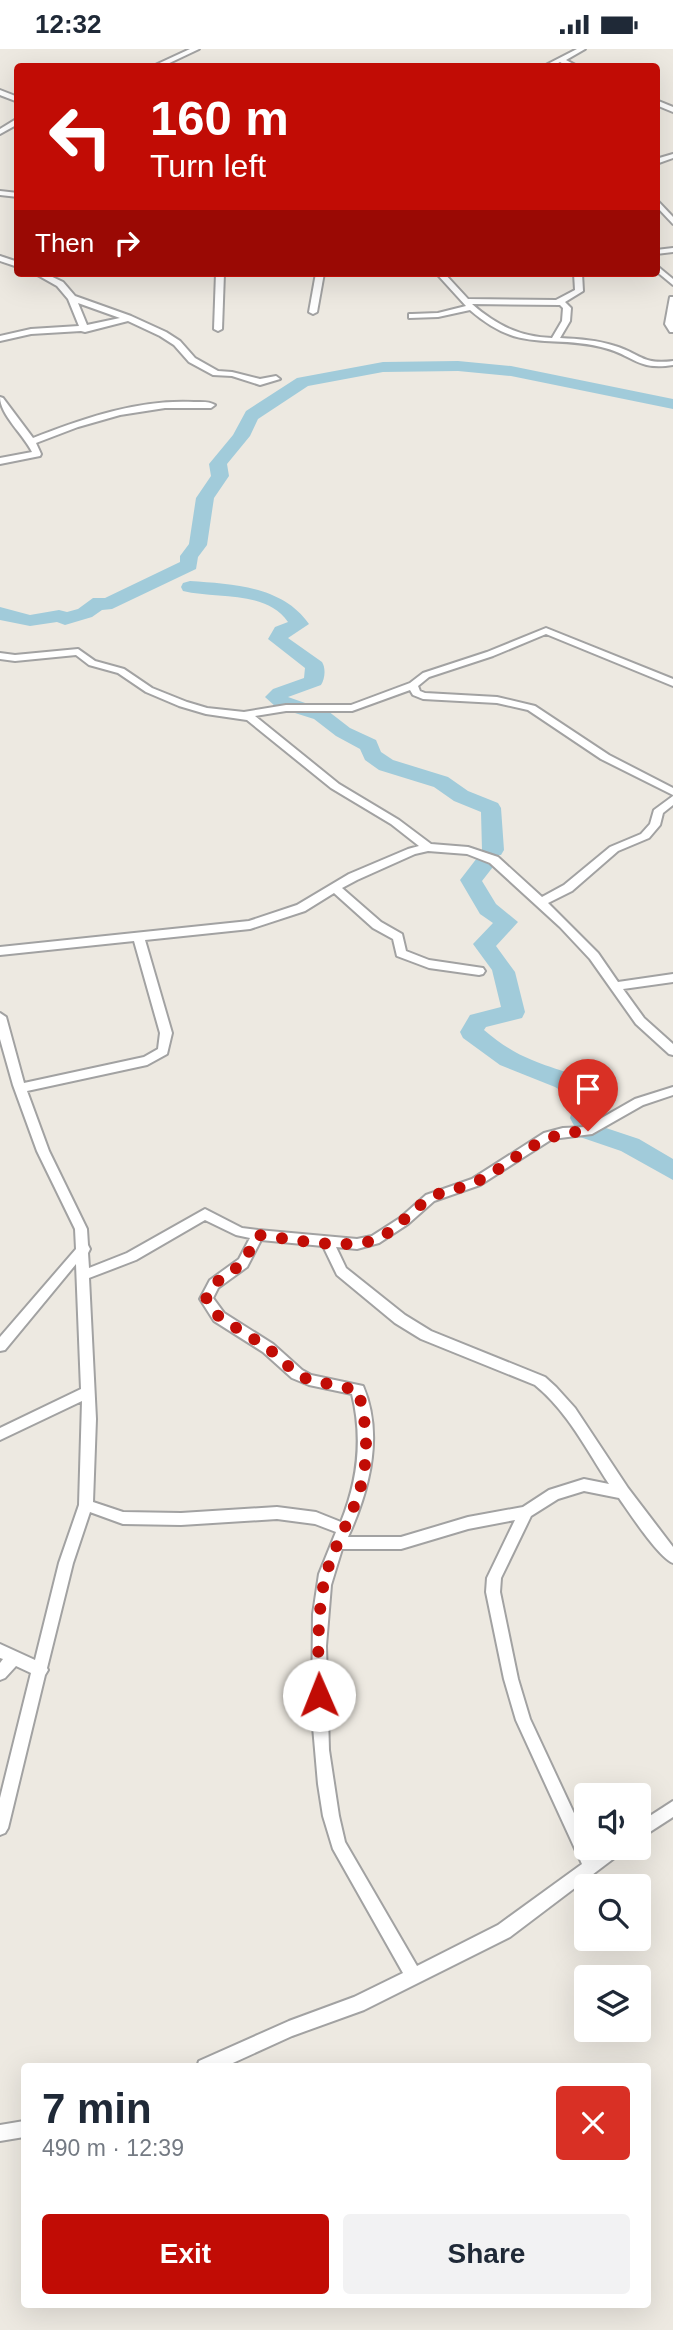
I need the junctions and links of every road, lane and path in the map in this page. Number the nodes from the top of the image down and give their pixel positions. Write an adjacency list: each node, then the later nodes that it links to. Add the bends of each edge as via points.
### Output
1 (196, 49): 4 (street)
2 (582, 49): 3 (street)
3 (559, 59): 5 (street); 6 (street)
4 (163, 63)
5 (552, 63)
6 (568, 63)
7 (661, 215): 8 (street)
8 (673, 222)
9 (660, 271): 15 (street)
10 (46, 277): 16 (street)
11 (220, 277): 23 (street)
12 (319, 277): 20 (street)
13 (444, 277): 19 (street)
14 (578, 277): 18 (street, via 579,292)
15 (673, 283)
16 (72, 298): 22 (street); 24 (street)
17 (673, 299): 25 (street, via 668,324)
18 (559, 302): 19 (street); 27 (street, via 566,306 566,321)
19 (468, 304): 21 (street, via 438,315); 27 (street, via 501,331)
20 (313, 311)
21 (412, 316)
22 (128, 318): 24 (street); 29 (street, via 172,340 191,360 216,373 260,382)
23 (218, 328)
24 (85, 330): 26 (street)
25 (673, 330)
26 (0, 339)
27 (554, 341): 28 (street, via 606,345 648,365)
28 (673, 363)
29 (276, 379)
30 (0, 400): 32 (street)
31 (211, 405): 32 (street, via 188,403 115,414)
32 (32, 441): 33 (street, via 37,454)
33 (0, 461)
34 (0, 656): 37 (street, via 78,652 92,663 121,671 149,690 183,704)
35 (673, 683): 36 (street, via 546,631 426,675)
36 (413, 685): 37 (street, via 352,708 286,708); 38 (street, via 415,693 423,695 497,700 531,708 606,757)
37 (244, 715): 42 (street, via 335,786)
38 (673, 792)
39 (673, 799): 40 (street)
40 (658, 812): 41 (street); 44 (street, via 655,825 645,836 614,849 568,888)
41 (673, 812)
42 (428, 847): 43 (street); 44 (street, via 485,855)
43 (335, 888): 45 (street, via 293,911 250,925); 47 (street, via 398,937 401,953 409,958 437,967)
44 (542, 901): 49 (street, via 594,956)
45 (138, 936): 46 (street); 52 (street, via 166,1033 163,1051 147,1061)
46 (0, 951)
47 (479, 971)
48 (673, 978): 49 (street)
49 (615, 986): 51 (street, via 640,1021)
50 (0, 1017): 52 (street)
51 (673, 1051)
52 (21, 1088): 56 (street, via 43,1153 74,1209)
53 (673, 1091): 55 (street, via 639,1102 588,1131 548,1136 476,1182 430,1198 375,1240)
54 (258, 1235): 55 (street); 57 (street, via 240,1232 205,1214 147,1250); 64 (street, via 243,1263 214,1284 206,1299 219,1317 268,1348 297,1374 358,1390 368,1443 357,1499)
55 (327, 1242): 61 (street, via 341,1271 400,1319 426,1335 540,1381 557,1393)
56 (84, 1249): 57 (street); 58 (street)
57 (84, 1274): 59 (street)
58 (0, 1346)
59 (88, 1392): 60 (street); 62 (street)
60 (0, 1434)
61 (624, 1493): 63 (street, via 584,1485 554,1494); 66 (street)
62 (86, 1505): 64 (street, via 123,1518 277,1513 316,1518); 68 (street, via 66,1563)
63 (526, 1512): 65 (street, via 401,1543); 74 (street, via 494,1579 493,1592 523,1720)
64 (344, 1529): 65 (street)
65 (337, 1543): 75 (street, via 324,1582 318,1646 331,1821 338,1844)
66 (673, 1557)
67 (7, 1655): 68 (street); 69 (street)
68 (41, 1670): 72 (street)
69 (0, 1673)
70 (673, 1808): 71 (street)
71 (651, 1824)
72 (0, 1828)
73 (599, 1860): 74 (street)
74 (591, 1866): 75 (street, via 504,1931)
75 (414, 1976): 76 (street)
76 (214, 2063)
77 (21, 2130): 78 (street)
78 (0, 2133)

